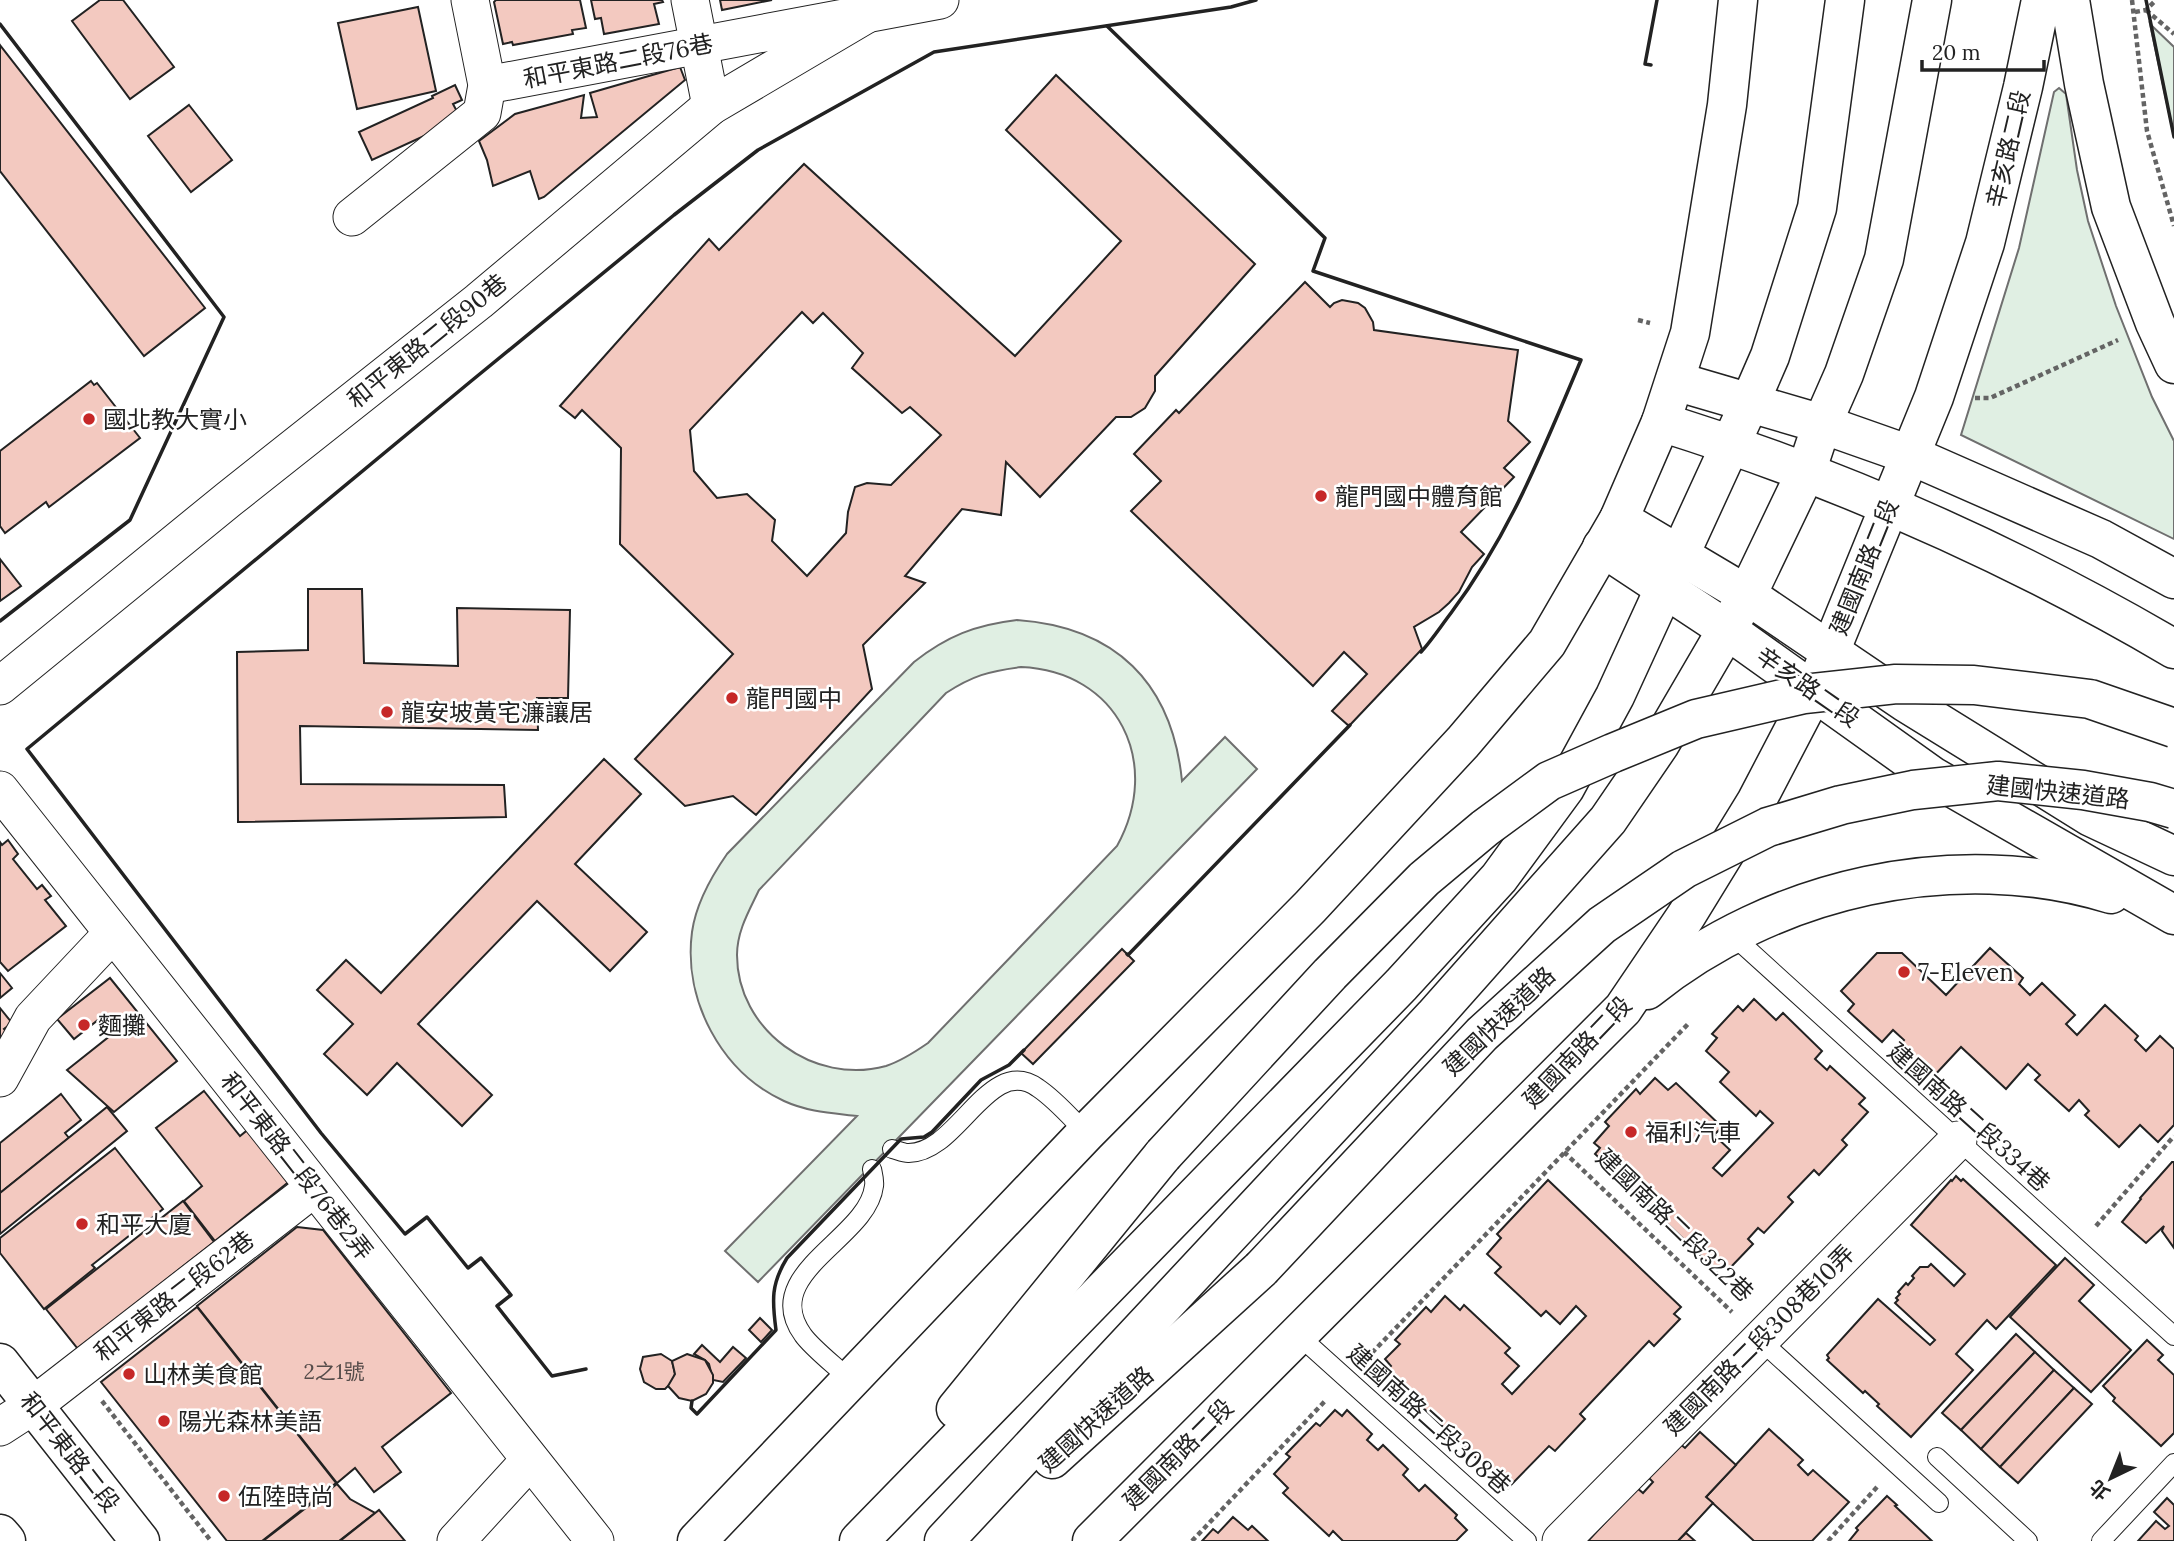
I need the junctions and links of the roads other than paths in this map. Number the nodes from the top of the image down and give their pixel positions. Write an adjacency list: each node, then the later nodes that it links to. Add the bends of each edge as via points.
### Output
1 (470, 0): 11 (street)
2 (690, 0): 10 (street)
3 (1738, 0): 15 (main road, via 1727,104 1690,333)
4 (1844, 0): 16 (main road, via 1817,208 1770,356)
5 (1932, 0): 18 (main road, via 1884,259)
6 (2041, 0): 20 (main road, 辛亥路二段, via 1985,243 1934,397)
7 (2070, 0): 14 (main road, via 2111,207)
8 (928, 1): 9 (street, 和平東路二段76巷)
9 (867, 14): 10 (street, 和平東路二段76巷); 12 (street, 和平東路二段90巷)
10 (699, 45): 11 (street, 和平東路二段76巷); 12 (street)
11 (488, 85): 13 (street, 和平東路二段76巷, via 482,113)
12 (711, 106): 30 (street, 和平東路二段90巷, via 479,301)
13 (352, 217)
14 (2174, 364)
15 (1675, 381): 16 (main road); 17 (main road)
16 (1750, 402): 18 (main road); 19 (main road)
17 (1661, 422): 19 (main road); 23 (main road)
18 (1822, 424): 20 (main road); 21 (main road, 建國快速道路)
19 (1730, 443): 21 (main road); 24 (main road)
20 (1910, 454): 22 (main road, 建國南路二段); 25 (main road, via 2101,539)
21 (1806, 472): 22 (main road); 26 (main road, 建國快速道路)
22 (1889, 505): 28 (main road, via 2008,558); 29 (main road, 建國南路二段)
23 (1611, 533): 24 (main road); 41 (main road, via 1548,643 1463,742 1310,907)
24 (1674, 571): 26 (main road); 27 (main road, 辛亥路二段); 64 (main road, via 1565,788 1499,878 1401,985)
25 (2174, 579)
26 (1747, 595): 27 (main road, 建國快速道路); 29 (main road)
27 (1726, 629): 31 (main road, 辛亥路二段); 65 (main road, 建國快速道路, via 1660,744 1608,820 1434,1016)
28 (2174, 649)
29 (1830, 650): 31 (main road, 建國南路二段); 35 (main road, via 2091,817)
30 (0, 686)
31 (1814, 691): 36 (main road, 辛亥路二段, via 1932,776); 39 (main road, 建國南路二段, via 1756,802)
32 (2174, 728): 63 (main road, bridge, via 2090,699 1974,685 1896,684 1804,694 1696,719 1549,782 1424,879 1163,1155)
33 (0, 790): 37 (street, 和平東路二段76巷2弄)
34 (2174, 808): 66 (main road, 建國快速道路, bridge, via 2083,790 1998,781 1913,790 1768,827 1684,869 1602,925 1482,1034 1261,1269)
35 (2174, 856)
36 (2172, 914): 38 (main road, via 2082,885 1993,874 1902,878 1814,898)
37 (113, 933): 40 (street, via 33,1018); 45 (street, 和平東路二段76巷2弄)
38 (1731, 933): 39 (main road, via 1674,967); 42 (lane, 建國南路二段334巷)
39 (1623, 1009): 46 (main road, 建國南路二段)
40 (0, 1078)
41 (1086, 1133): 43 (lane, via 1037,1087 1019,1079 999,1084 938,1144 907,1153); 50 (main road)
42 (1958, 1140): 47 (lane, 建國南路二段334巷); 48 (street, 建國南路二段308巷10弄)
43 (892, 1149)
44 (873, 1169): 50 (lane, via 875,1185 870,1199 797,1283 792,1301 803,1336)
45 (314, 1188): 51 (street, 和平東路二段62巷); 54 (street, 和平東路二段76巷2弄)
46 (1297, 1334): 67 (main road, 建國南路二段); 68 (lane, 建國南路二段308巷)
47 (2174, 1336)
48 (1760, 1339): 56 (lane); 69 (street, 建國南路二段308巷10弄)
49 (0, 1363): 51 (main road, 和平東路二段)
50 (850, 1380): 62 (main road)
51 (34, 1405): 52 (street, 和平東路二段62巷); 59 (main road, 和平東路二段)
52 (0, 1427)
53 (1937, 1457): 70 (lane)
54 (530, 1460): 60 (street); 61 (street, 和平東路二段76巷2弄)
55 (2174, 1463): 71 (lane)
56 (1939, 1503)
57 (0, 1534): 58 (main road)
58 (6, 1541)
59 (140, 1541)
60 (456, 1541)
61 (595, 1541)
62 (697, 1541)
63 (849, 1541)
64 (859, 1541)
65 (944, 1541)
66 (962, 1541)
67 (1092, 1541)
68 (1527, 1541)
69 (1560, 1541)
70 (2028, 1541)
71 (2101, 1541)

